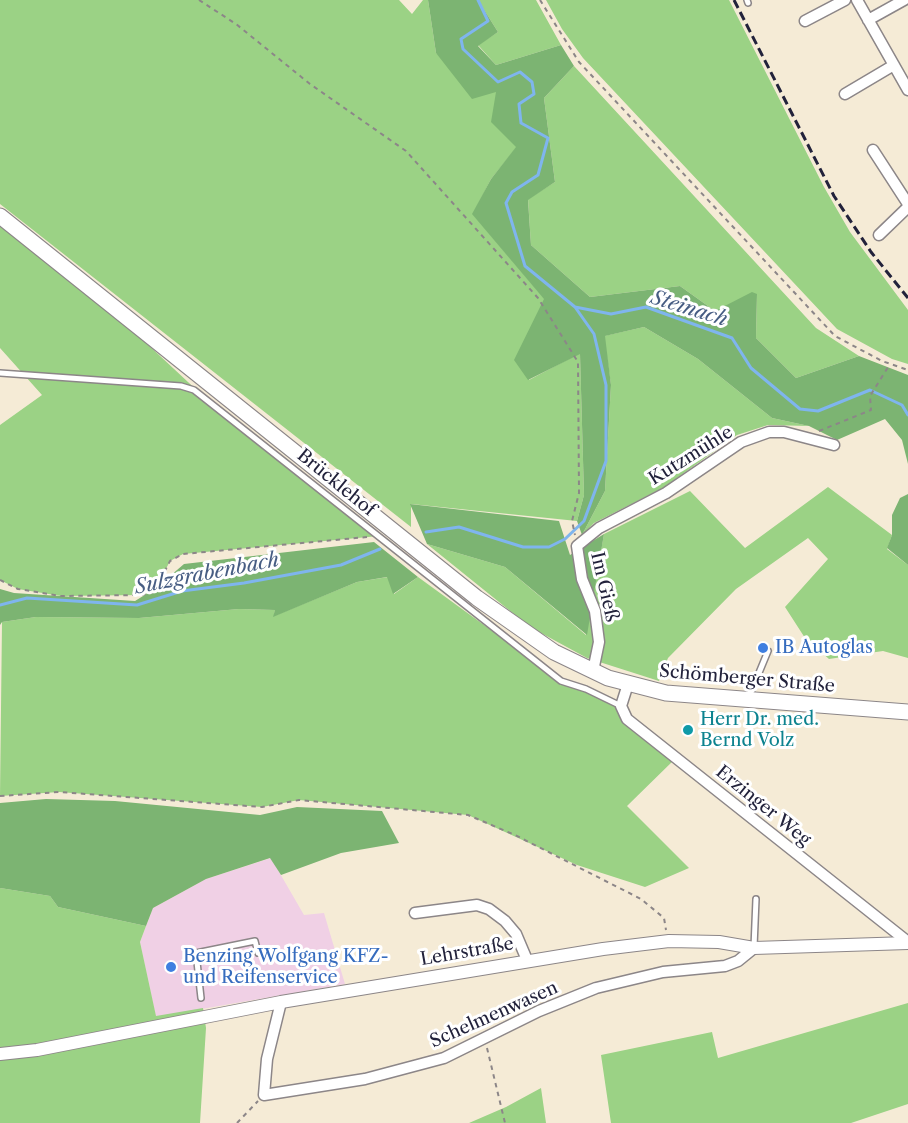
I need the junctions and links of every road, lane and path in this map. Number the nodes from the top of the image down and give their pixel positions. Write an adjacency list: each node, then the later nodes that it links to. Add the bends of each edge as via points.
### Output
1 (199, 0): 20 (path, via 406,152 538,298 578,362 579,493)
2 (540, 0): 15 (path, via 579,62 835,336)
3 (845, 0): 7 (street)
4 (857, 0): 6 (street)
5 (904, 0): 6 (street)
6 (868, 20): 8 (street)
7 (805, 21)
8 (894, 65): 9 (street); 10 (street)
9 (908, 90)
10 (845, 94)
11 (873, 150): 12 (street)
12 (908, 205): 14 (street)
13 (0, 216): 25 (main road, Schömberger Straße, via 477,598 554,652)
14 (879, 235)
15 (890, 364): 16 (path); 18 (path, via 870,396 871,410)
16 (908, 369)
17 (0, 373): 21 (lane, Brücklehof, via 194,390)
18 (806, 436): 19 (street, Kutzmühle); 22 (street, Kutzmühle, via 769,432 741,442 666,493 598,528)
19 (834, 445)
20 (573, 521)
21 (379, 536): 23 (path, via 183,554 170,561 154,591 141,595 61,596 18,589); 28 (lane, Brücklehof, via 561,681)
22 (577, 546): 25 (street, Im Gieß, via 582,579 595,611 599,642)
23 (0, 580)
24 (768, 651): 27 (lane)
25 (592, 671): 26 (main road, Schömberger Straße)
26 (628, 684): 27 (main road, Schömberger Straße, via 666,693); 28 (street)
27 (747, 701): 29 (main road, Schömberger Straße)
28 (621, 706): 34 (street, Erzinger Weg, via 627,719)
29 (908, 712)
30 (0, 796): 33 (path, via 59,792 261,807 298,800 468,815 641,899 664,918)
31 (756, 899): 35 (lane)
32 (416, 913): 37 (street, via 477,905 489,909 516,934)
33 (669, 941): 35 (street, Lehrstraße, via 719,942); 37 (street, Lehrstraße)
34 (908, 942): 35 (street, Lehrstraße)
35 (754, 948): 40 (street, Schelmenwasen, via 725,966 663,972 596,988 539,1011)
36 (258, 953): 38 (lane, via 255,942 196,953)
37 (527, 960): 39 (street, Lehrstraße)
38 (201, 998)
39 (281, 1002): 41 (street, Lehrstraße); 42 (street, via 267,1059)
40 (485, 1040): 42 (street, Schelmenwasen, via 444,1058 365,1079); 44 (path)
41 (0, 1054)
42 (264, 1095): 43 (path)
43 (237, 1123)
44 (505, 1123)

